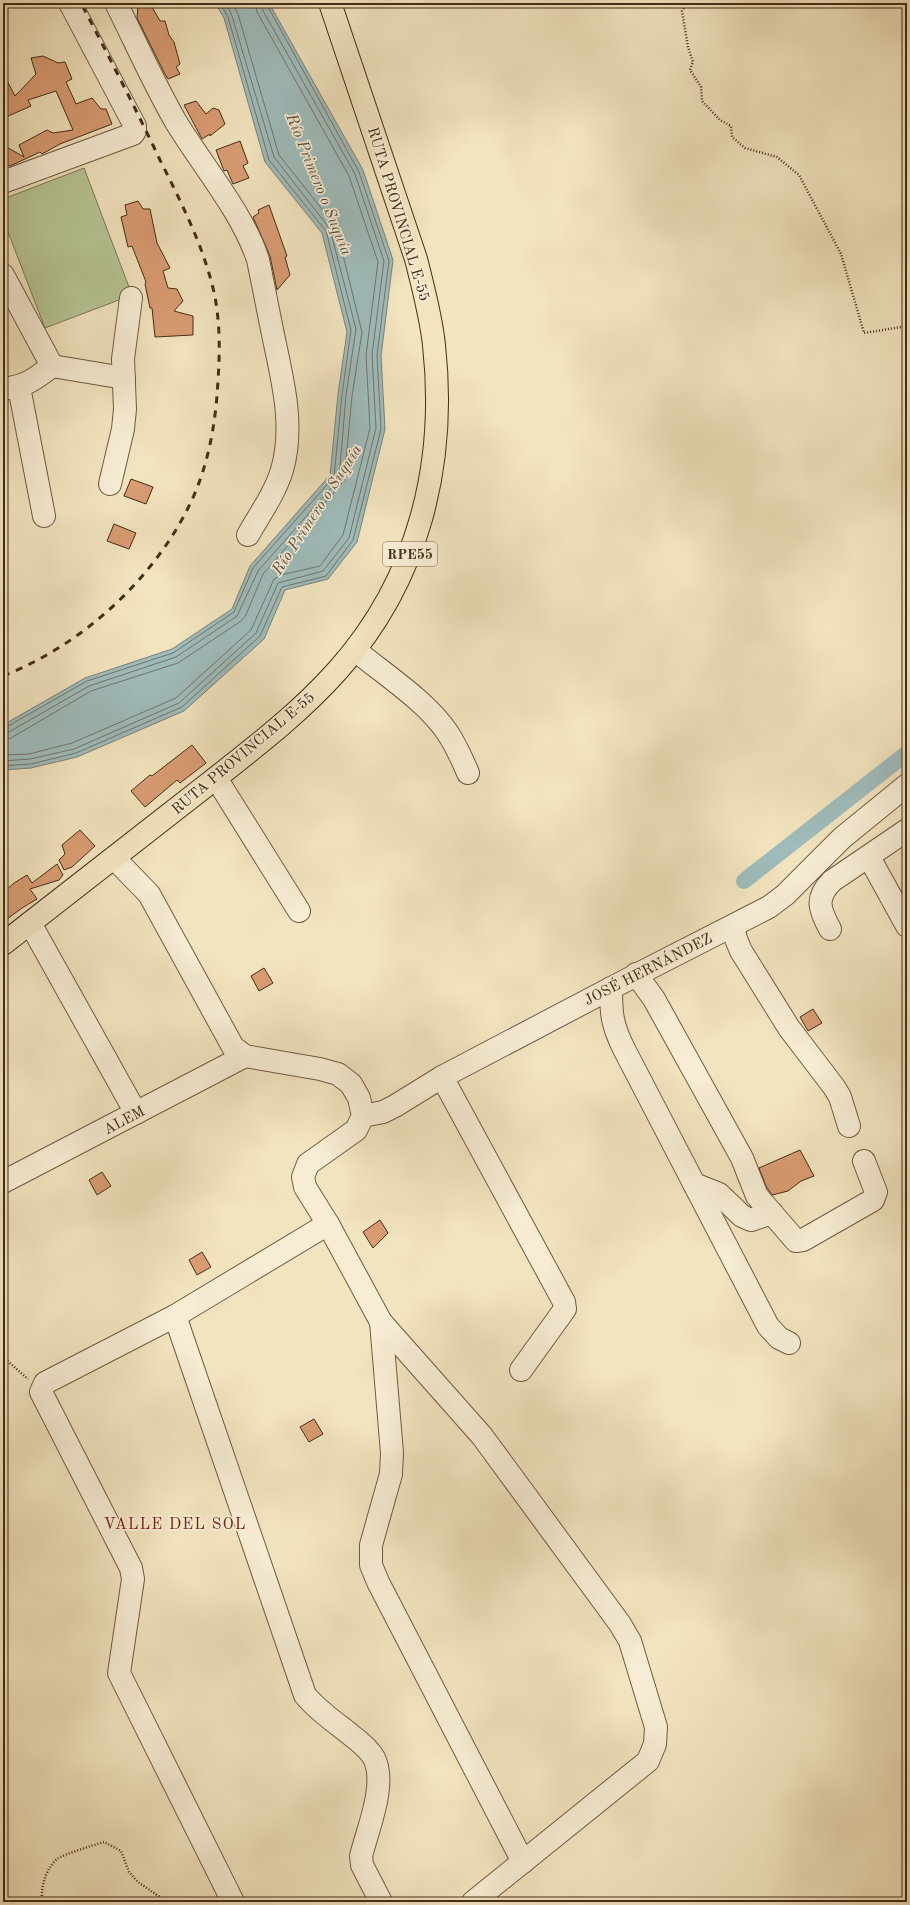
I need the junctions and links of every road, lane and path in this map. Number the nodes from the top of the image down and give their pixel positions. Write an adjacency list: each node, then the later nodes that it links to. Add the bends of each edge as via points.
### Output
1 (70, 3): 5 (street, via 135,126 135,131 133,134)
2 (116, 3): 14 (street, via 173,115 243,226 258,260 285,389 288,426 282,471)
3 (330, 3): 15 (main road, RUTA PROVINCIAL E-55 / RPE55, via 416,259 433,336 437,391 434,458 422,519 395,586)
4 (687, 3): 8 (path, via 682,11 693,62 690,70 701,87 702,101 720,120 732,126 732,137 745,148 777,157 799,175 841,254 864,333)
5 (3, 182)
6 (3, 275): 9 (street)
7 (131, 298): 10 (street, via 123,358)
8 (907, 326)
9 (52, 366): 10 (street); 11 (street, via 29,383)
10 (124, 378): 12 (street, via 123,429)
11 (11, 388): 13 (street)
12 (110, 484)
13 (44, 516)
14 (248, 535)
15 (355, 650): 16 (street, via 426,708 447,731); 17 (main road, RUTA PROVINCIAL E-55 / RPE55, via 321,689)
16 (468, 773)
17 (216, 778): 21 (main road, RUTA PROVINCIAL E-55 / RPE55); 22 (street)
18 (907, 785): 24 (street, JOSÉ HERNÁNDEZ, via 842,838 786,895)
19 (907, 830): 20 (street)
20 (869, 857): 25 (street); 26 (street, via 832,881 824,890 820,907)
21 (114, 858): 23 (main road, RUTA PROVINCIAL E-55 / RPE55); 30 (street, via 149,894 225,1036 233,1048)
22 (299, 911)
23 (30, 923): 27 (main road, RUTA PROVINCIAL E-55 / RPE55); 32 (street)
24 (733, 926): 28 (street, JOSÉ HERNÁNDEZ); 34 (street, via 741,951 789,1028 837,1092)
25 (907, 926)
26 (830, 929)
27 (3, 944)
28 (636, 974): 29 (street, JOSÉ HERNÁNDEZ); 38 (street, via 654,1000 742,1158 758,1196)
29 (611, 988): 31 (street, JOSÉ HERNÁNDEZ); 37 (street, via 611,1017 615,1032)
30 (245, 1056): 32 (street, ALEM); 33 (street, via 338,1074 351,1084 359,1098)
31 (442, 1077): 33 (street, JOSÉ HERNÁNDEZ, via 383,1112); 44 (street, via 564,1302 565,1309)
32 (136, 1114): 36 (street, ALEM)
33 (363, 1116): 39 (street, via 356,1130 308,1164 303,1177 304,1187)
34 (849, 1126)
35 (864, 1161): 38 (street, via 876,1192 873,1200 796,1241)
36 (3, 1182)
37 (694, 1184): 38 (street, via 719,1194 742,1216 751,1220); 42 (street, via 768,1326 779,1338)
38 (772, 1213)
39 (328, 1224): 40 (street); 41 (street)
40 (175, 1316): 45 (street, via 45,1383); 50 (street, via 305,1695 314,1706 364,1745 374,1757 380,1786 361,1856 362,1865)
41 (381, 1322): 46 (street, via 392,1453 391,1474 371,1546 372,1565); 46 (street, via 482,1436 607,1604 630,1641 656,1727 655,1744 648,1761)
42 (789, 1343)
43 (3, 1357): 45 (path)
44 (521, 1370)
45 (41, 1392): 49 (street, via 131,1568 133,1579 118,1673)
46 (523, 1862): 51 (street)
47 (42, 1902): 48 (path, via 41,1891 46,1874 58,1858 104,1842 121,1851 129,1872 138,1882)
48 (167, 1902)
49 (233, 1902)
50 (381, 1902)
51 (473, 1902)

